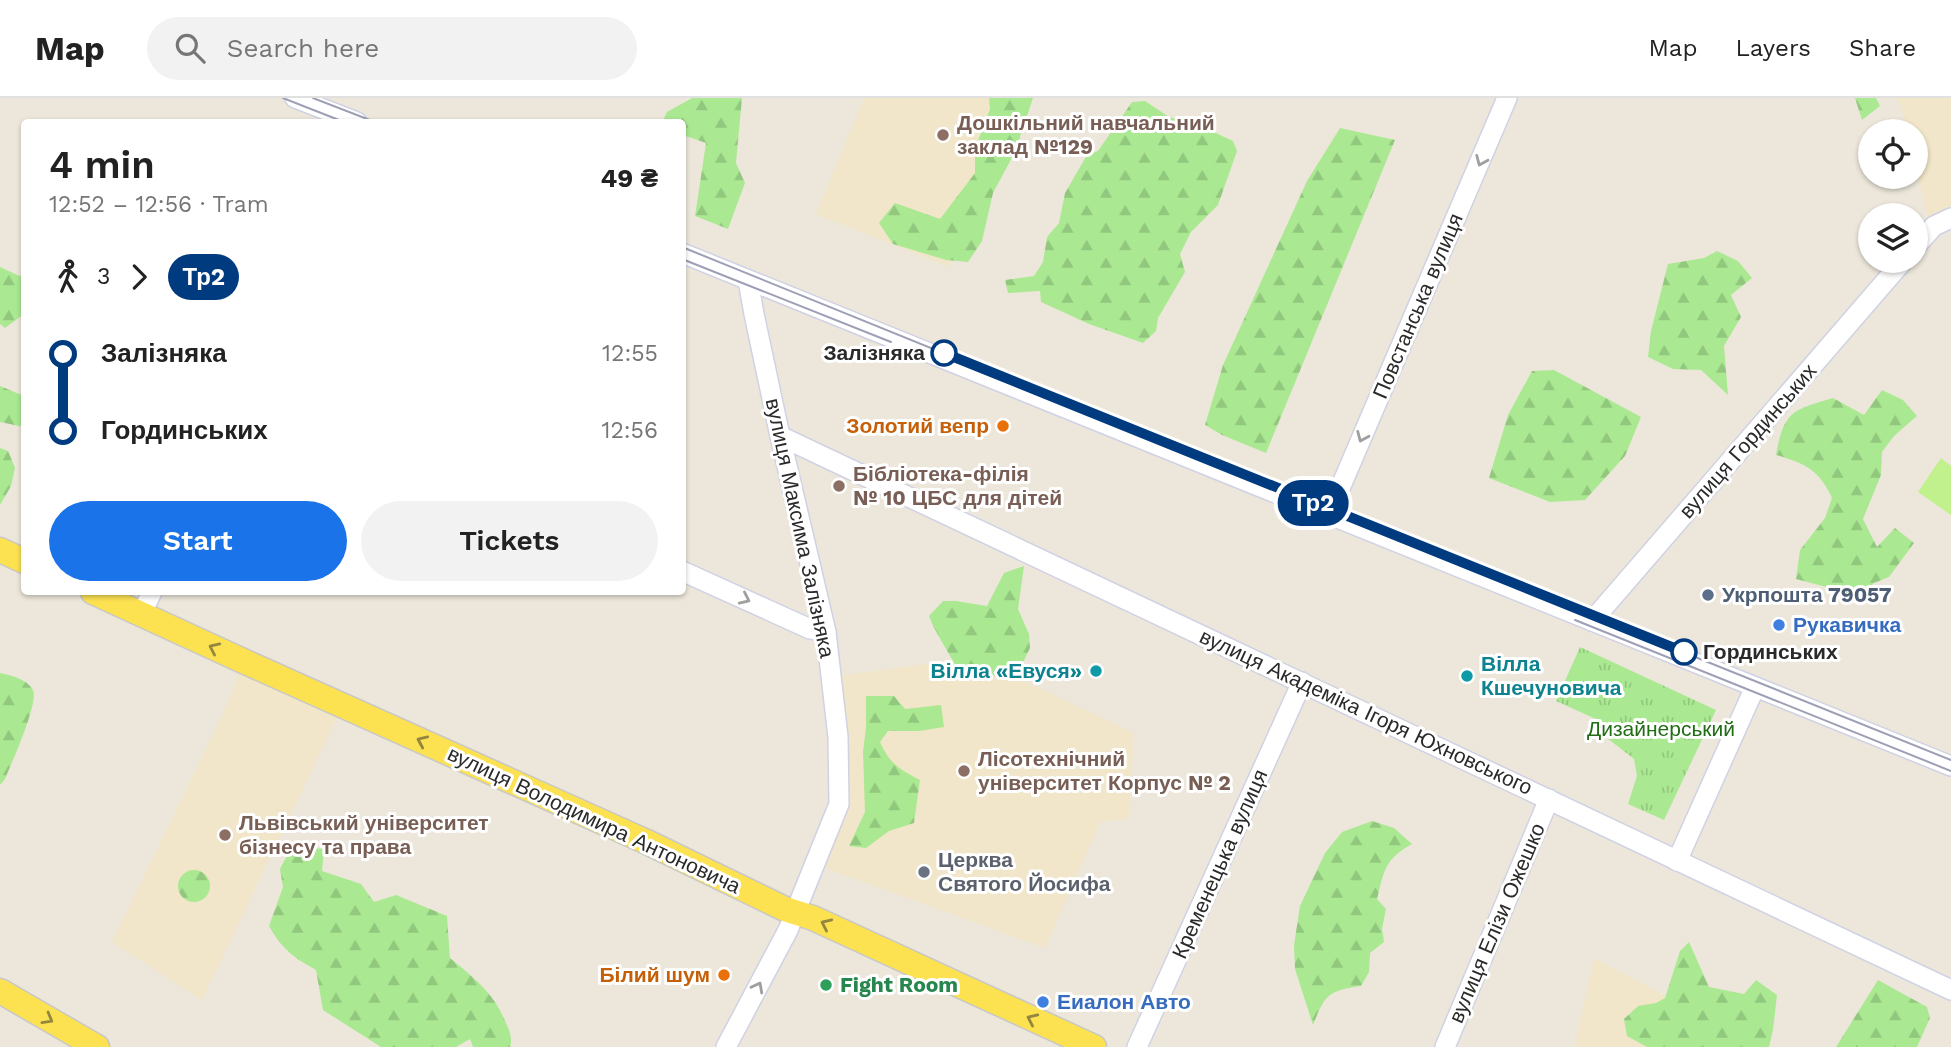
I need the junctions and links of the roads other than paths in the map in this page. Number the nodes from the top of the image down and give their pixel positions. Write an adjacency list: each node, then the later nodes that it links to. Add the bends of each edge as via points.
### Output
1 (295, 98): 3 (street)
2 (1507, 98): 10 (street, Повстанська вулиця, one-way to 10)
3 (346, 119)
4 (1951, 218): 5 (street)
5 (1928, 233)
6 (686, 255): 8 (street)
7 (1893, 273): 16 (street, вулиця Гординських)
8 (748, 279): 9 (street, вулиця Максима Залізняка); 10 (street)
9 (780, 436): 17 (street, вулиця Максима Залізняка); 18 (street, вулиця Академіка Ігоря Юхновського)
10 (1329, 514): 16 (street)
11 (0, 550): 12 (main road)
12 (21, 560)
13 (686, 572): 17 (street, one-way to 17, via 810,629)
14 (109, 595): 15 (main road, вулиця Володимира Антоновича)
15 (147, 602): 23 (main road, вулиця Володимира Антоновича, one-way to 15, via 253,666)
16 (1591, 621): 19 (street)
17 (826, 632): 23 (street, вулиця Максима Залізняка, via 838,737 839,804)
18 (1302, 682): 21 (street, вулиця Академіка Ігоря Юхновського); 29 (street, Кременецька вулиця)
19 (1755, 687): 20 (street); 22 (street)
20 (1951, 766)
21 (1549, 799): 22 (street, вулиця Академіка Ігоря Юхновського); 30 (street, вулиця Елізи Ожешко)
22 (1677, 861): 24 (street, вулиця Академіка Ігоря Юхновського)
23 (795, 913): 27 (street, вулиця Максима Залізняка, one-way to 23); 28 (main road, вулиця Володимира Антоновича, one-way to 23)
24 (1951, 990)
25 (0, 991): 26 (main road, one-way to 26)
26 (97, 1047)
27 (726, 1047)
28 (1094, 1047)
29 (1137, 1047)
30 (1445, 1047)

